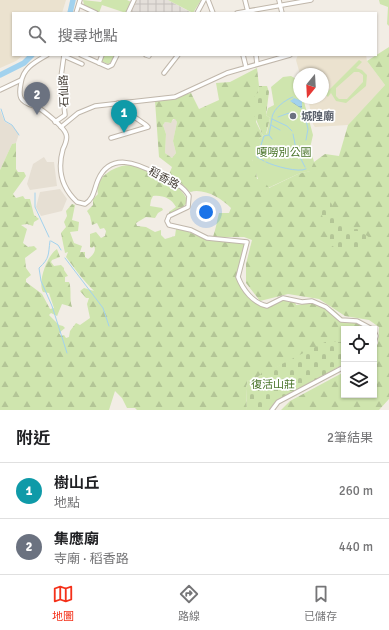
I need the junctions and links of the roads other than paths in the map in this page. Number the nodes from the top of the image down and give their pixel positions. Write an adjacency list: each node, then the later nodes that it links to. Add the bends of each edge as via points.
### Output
1 (80, 0): 8 (street)
2 (134, 0): 11 (street)
3 (204, 0): 12 (street)
4 (208, 0): 13 (street)
5 (245, 0): 14 (street)
6 (311, 0): 7 (street)
7 (279, 2): 14 (street); 15 (street)
8 (79, 6): 9 (street); 10 (street)
9 (76, 12)
10 (94, 12)
11 (128, 12)
12 (198, 12)
13 (213, 12)
14 (248, 12)
15 (282, 12)
16 (45, 56): 30 (street, via 25,70)
17 (64, 56): 26 (street); 33 (street, 石仙路, via 61,77 65,110 62,118)
18 (82, 56): 25 (street)
19 (102, 56): 25 (street)
20 (116, 56): 25 (street, via 108,67)
21 (177, 56): 29 (street)
22 (244, 56): 28 (street)
23 (256, 56): 27 (street)
24 (286, 56): 27 (street)
25 (99, 63)
26 (82, 64)
27 (257, 64): 28 (street)
28 (246, 67): 32 (street, via 171,98)
29 (164, 73)
30 (21, 80): 31 (street); 33 (street, via 20,93 23,100)
31 (0, 90)
32 (118, 103): 34 (street, via 90,107 73,116); 35 (street, via 148,128)
33 (55, 122): 34 (street)
34 (61, 127): 36 (street, 稻香路, via 67,139 60,158 61,179 63,186 77,202 85,204 90,201 101,175 109,167 125,162 141,165 180,185 188,194 188,205 169,216 169,224 207,238 247,242 248,247 238,277 244,289 260,304 266,306 283,298 302,302 312,301 322,304 340,320 357,321)
35 (111, 138)
36 (366, 326)
37 (341, 368): 38 (street, via 278,402)
38 (272, 410)

